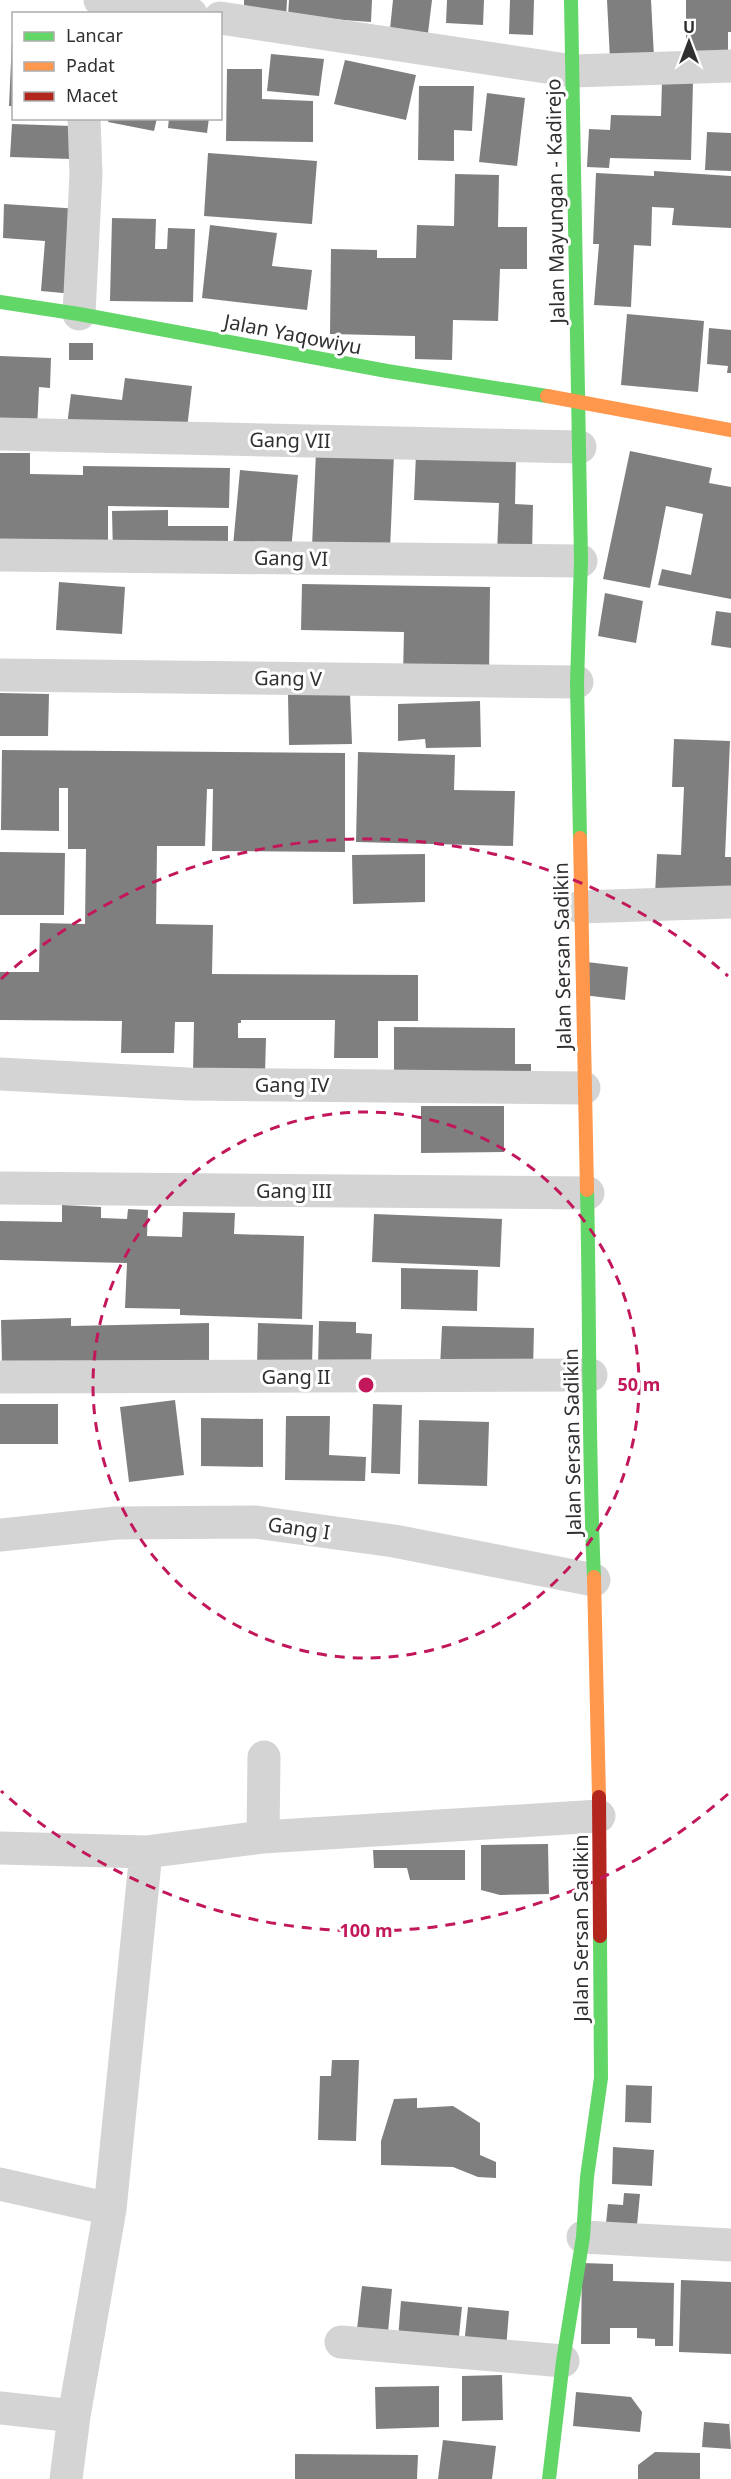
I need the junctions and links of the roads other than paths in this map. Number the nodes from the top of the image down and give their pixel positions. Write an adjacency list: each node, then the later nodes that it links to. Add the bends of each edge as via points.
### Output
1 (100, 0): 3 (street)
2 (571, 0): 6 (main road, Jalan Mayungan - Kadirejo)
3 (178, 12)
4 (232, 13): 6 (street)
5 (731, 66): 6 (street)
6 (573, 71): 10 (main road, Jalan Mayungan - Kadirejo)
7 (84, 120): 9 (street, via 86,174)
8 (0, 302): 9 (main road, Jalan Yaqowiyu)
9 (79, 314): 10 (main road, Jalan Yaqowiyu, via 387,371)
10 (578, 401): 11 (main road, Jalan Yaqowiyu); 13 (main road, Jalan Sersan Sadikin)
11 (731, 430)
12 (0, 434): 13 (street, Gang VII)
13 (580, 447): 15 (main road, Jalan Sersan Sadikin)
14 (0, 555): 15 (street, Gang VI)
15 (581, 561): 17 (main road, Jalan Sersan Sadikin)
16 (0, 675): 17 (street, Gang V)
17 (577, 682): 19 (main road, Jalan Sersan Sadikin)
18 (731, 902): 19 (street)
19 (580, 907): 21 (main road, Jalan Sersan Sadikin)
20 (0, 1074): 21 (street, Gang IV, via 188,1084)
21 (584, 1088): 23 (main road, Jalan Sersan Sadikin)
22 (0, 1188): 23 (street, Gang III)
23 (588, 1193): 24 (main road, Jalan Sersan Sadikin)
24 (591, 1375): 25 (street, Gang II); 27 (main road, Jalan Sersan Sadikin, via 589,1471)
25 (0, 1377)
26 (0, 1535): 27 (street, Gang I, via 116,1523 256,1522 394,1540)
27 (594, 1580): 29 (main road, Jalan Sersan Sadikin)
28 (264, 1757): 30 (street)
29 (599, 1816): 30 (street); 35 (main road, Jalan Sersan Sadikin, via 601,2079)
30 (263, 1837): 32 (street)
31 (0, 1848): 32 (street)
32 (146, 1852): 34 (street)
33 (0, 2184): 34 (street)
34 (110, 2209): 40 (street)
35 (583, 2237): 36 (street); 38 (main road, Jalan Sersan Sadikin)
36 (731, 2245)
37 (340, 2342): 38 (street)
38 (563, 2361): 42 (main road, Jalan Sersan Sadikin)
39 (0, 2408): 40 (street)
40 (74, 2416): 41 (street)
41 (66, 2479)
42 (549, 2479)

